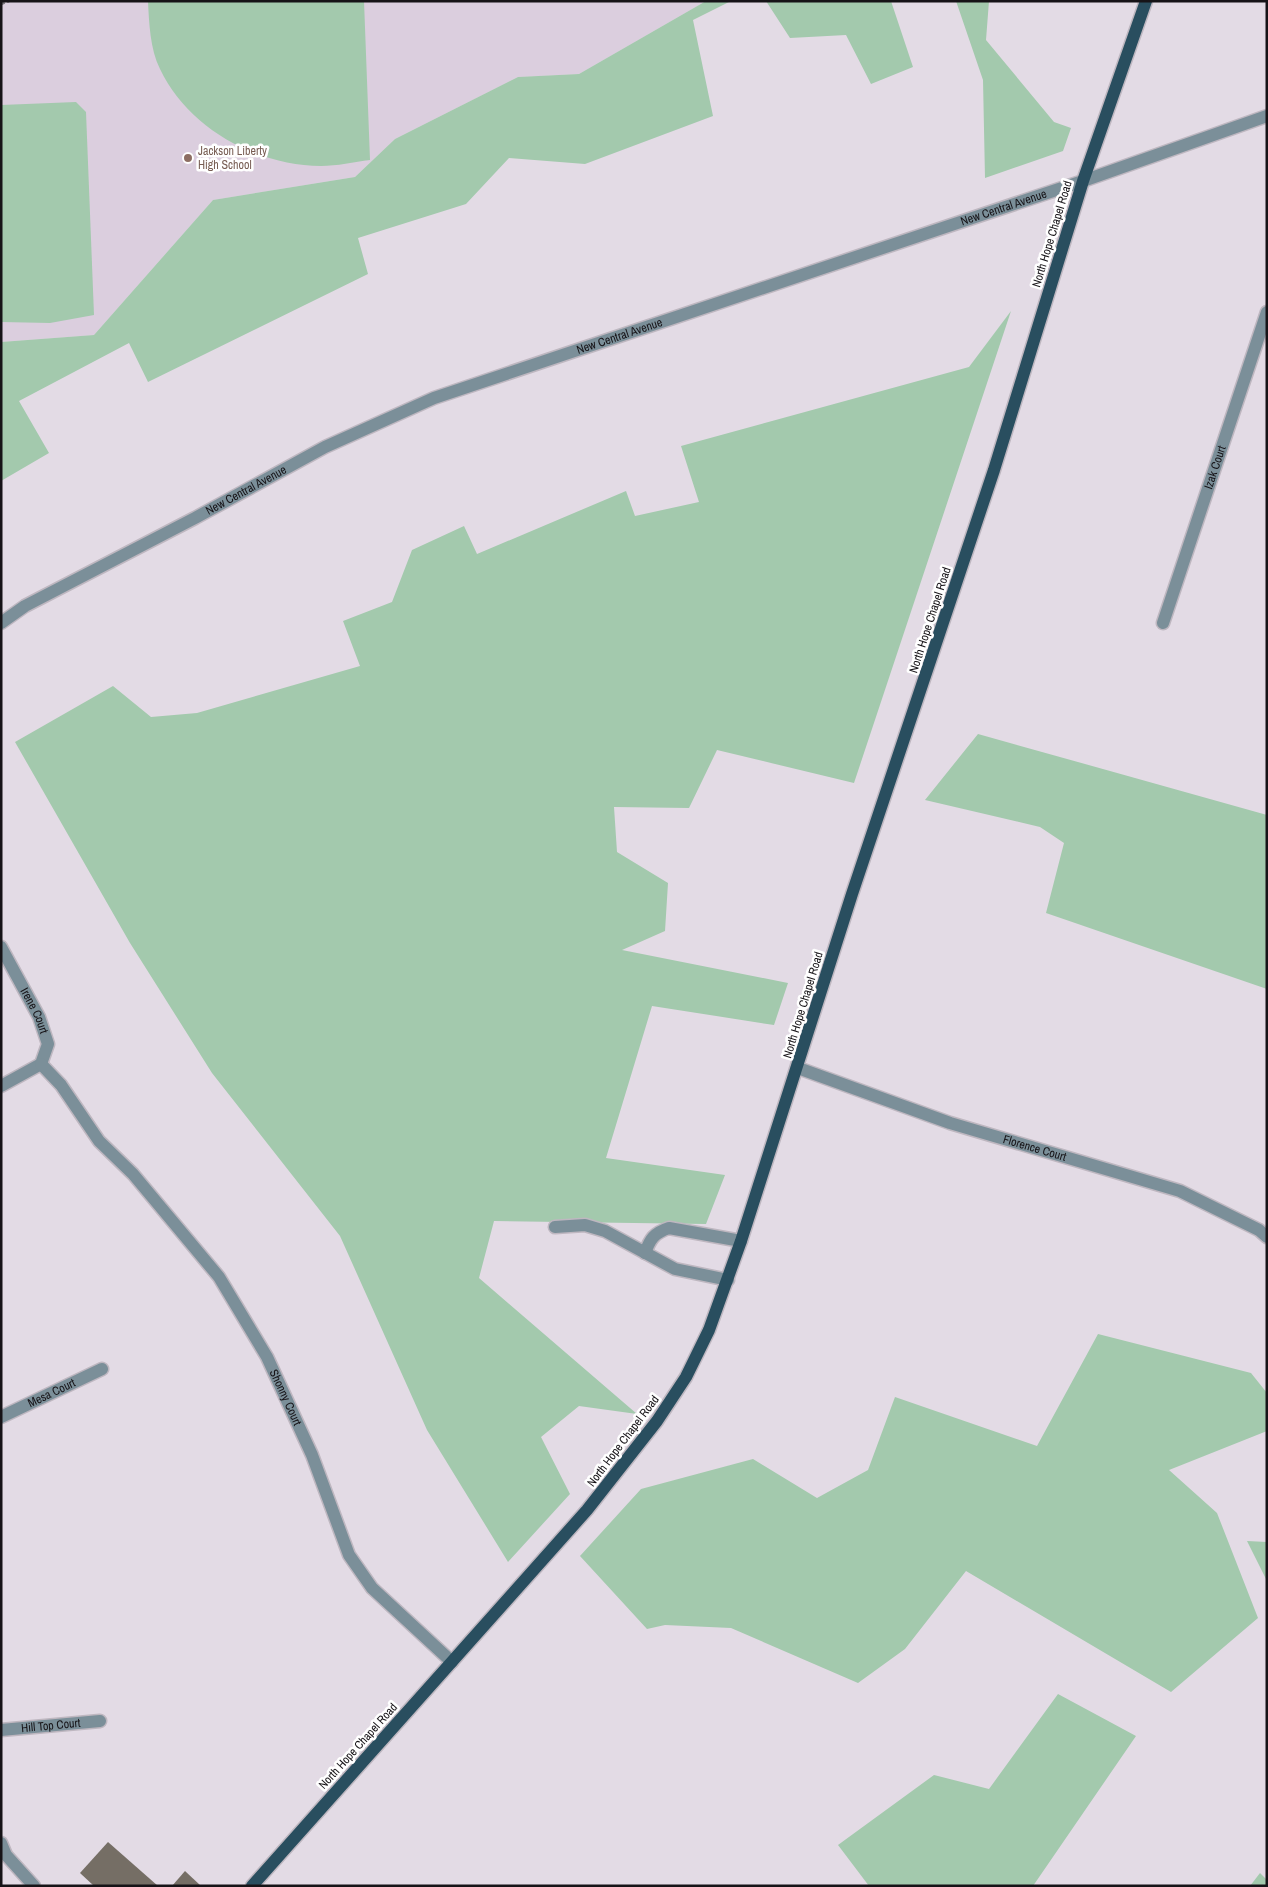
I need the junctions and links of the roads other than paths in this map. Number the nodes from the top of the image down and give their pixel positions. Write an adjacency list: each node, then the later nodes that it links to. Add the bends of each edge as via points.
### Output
1 (1146, 1): 3 (main road, North Hope Chapel Road)
2 (1267, 116): 3 (street, New Central Avenue)
3 (1083, 181): 5 (street, New Central Avenue, via 434,398 325,447 25,606); 9 (main road, North Hope Chapel Road, via 994,470 852,894)
4 (1267, 312): 6 (street, Izak Court)
5 (1, 623)
6 (1163, 623)
7 (1, 948): 8 (street, Irene Court, via 39,1017 48,1044)
8 (40, 1064): 10 (street); 18 (street, Shonny Court, via 61,1085 99,1141 133,1174 219,1277 266,1357 312,1455 350,1555 372,1588)
9 (798, 1068): 12 (street, Florence Court, via 950,1123 1180,1191); 13 (main road, North Hope Chapel Road)
10 (1, 1086)
11 (555, 1227): 14 (street, via 585,1225 605,1231)
12 (1267, 1237)
13 (741, 1241): 14 (street, via 668,1228 650,1239); 15 (main road, North Hope Chapel Road)
14 (645, 1253): 15 (street, via 675,1269)
15 (728, 1280): 18 (main road, North Hope Chapel Road, via 709,1330 686,1376 657,1421 587,1510)
16 (102, 1369): 17 (street, Mesa Court)
17 (1, 1417)
18 (452, 1662): 23 (main road, North Hope Chapel Road)
19 (100, 1721): 20 (street, Hill Top Court)
20 (1, 1730)
21 (1, 1843): 22 (street, via 6,1855)
22 (34, 1886)
23 (252, 1886)

